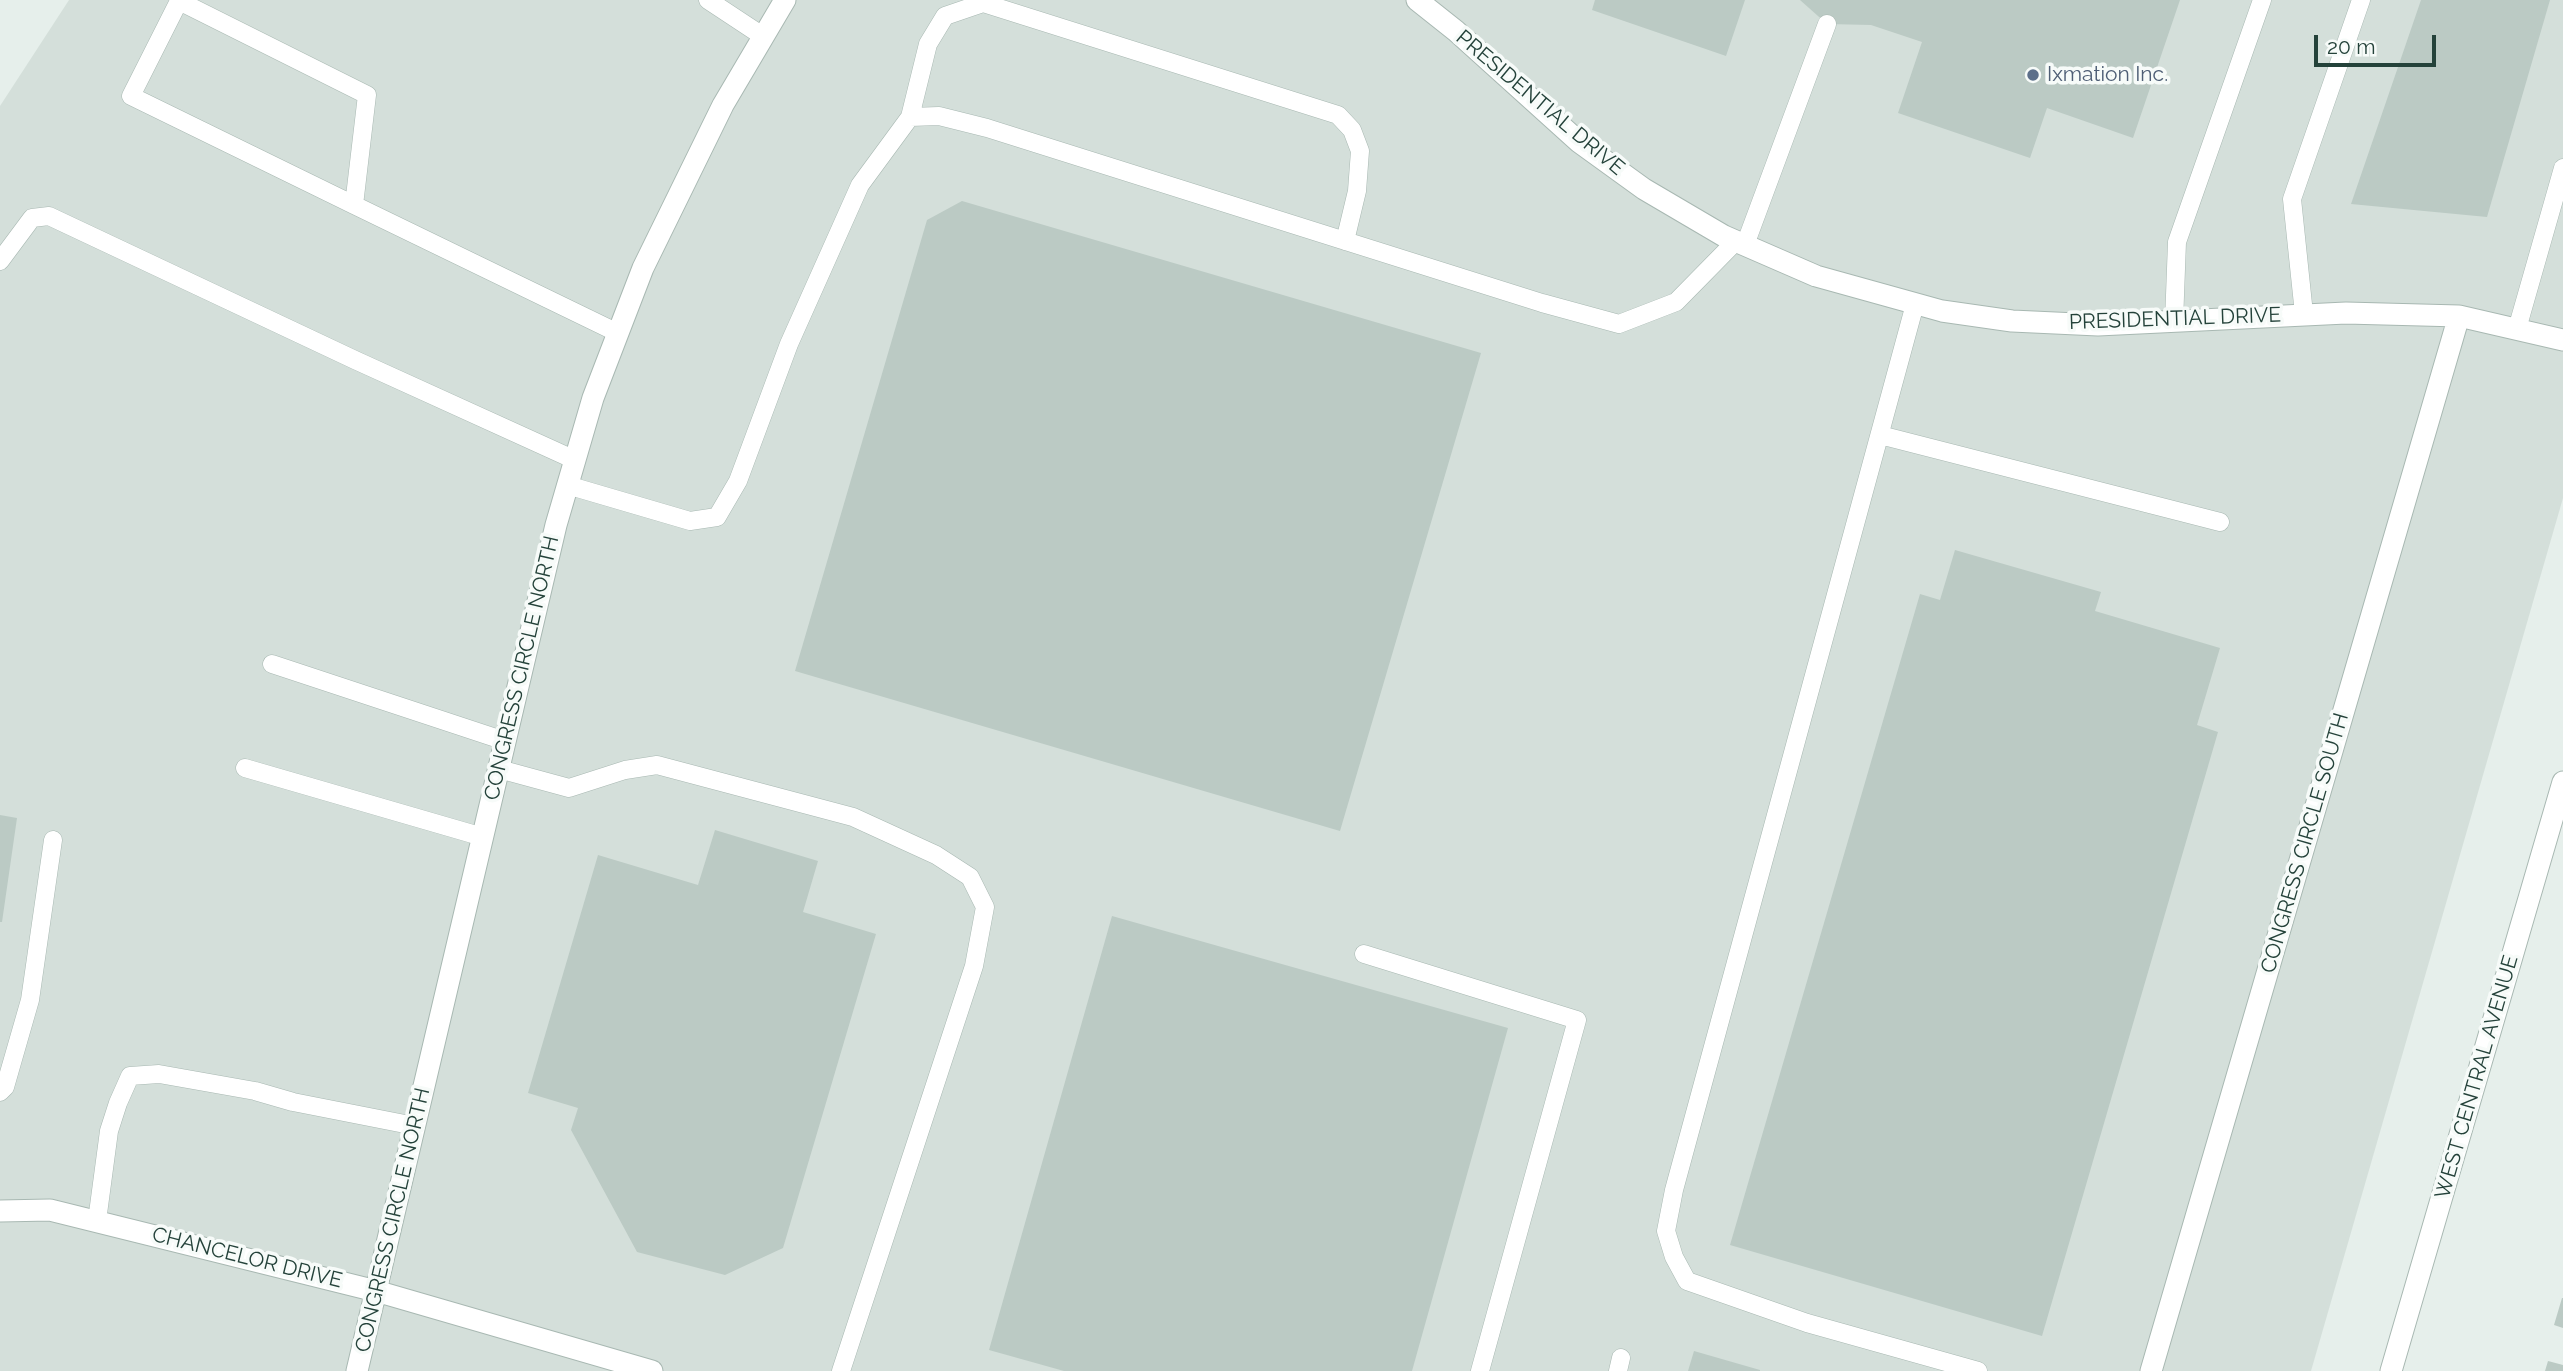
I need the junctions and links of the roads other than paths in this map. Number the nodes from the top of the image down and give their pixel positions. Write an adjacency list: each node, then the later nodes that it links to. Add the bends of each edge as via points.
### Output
1 (708, 0): 7 (lane)
2 (785, 0): 7 (street, CONGRESS CIRCLE NORTH)
3 (1417, 0): 12 (street, PRESIDENTIAL DRIVE, via 1579,142 1644,189)
4 (2262, 0): 17 (lane, via 2177,242)
5 (2361, 0): 15 (lane, via 2292,199)
6 (1827, 24): 12 (lane)
7 (764, 37): 19 (street, CONGRESS CIRCLE NORTH, via 723,105 643,268)
8 (911, 117): 11 (lane, via 939,116 987,128); 11 (lane, via 928,44 945,16 983,3 1338,115 1352,130 1360,151 1357,191); 23 (lane, via 860,185 789,344 738,481 717,517 690,521)
9 (2563, 168): 18 (lane)
10 (354, 205): 10 (lane, via 131,96 179,1 367,95); 19 (lane)
11 (1345, 241): 12 (lane, via 1619,324 1676,302)
12 (1740, 243): 14 (street, PRESIDENTIAL DRIVE, via 1816,276)
13 (0, 261): 22 (lane, via 32,218 49,216)
14 (1915, 304): 17 (street, PRESIDENTIAL DRIVE, via 2012,321); 21 (lane)
15 (2304, 314): 16 (street, PRESIDENTIAL DRIVE); 17 (street, PRESIDENTIAL DRIVE)
16 (2459, 316): 18 (street, PRESIDENTIAL DRIVE); 43 (street, CONGRESS CIRCLE SOUTH)
17 (2174, 322)
18 (2517, 329): 20 (street, PRESIDENTIAL DRIVE)
19 (618, 333): 22 (street, CONGRESS CIRCLE NORTH)
20 (2563, 340)
21 (1880, 435): 24 (lane); 42 (lane, via 1666,1231 1687,1281 1807,1323)
22 (575, 460): 23 (street, CONGRESS CIRCLE NORTH)
23 (567, 485): 26 (street, CONGRESS CIRCLE NORTH)
24 (2220, 522)
25 (272, 664): 26 (lane)
26 (505, 741): 28 (street, CONGRESS CIRCLE NORTH)
27 (245, 768): 30 (lane)
28 (499, 769): 30 (street, CONGRESS CIRCLE NORTH); 40 (lane, via 569,788 657,765 853,817 936,855 970,877 985,907 974,966)
29 (2563, 782): 44 (street, WEST CENTRAL AVENUE)
30 (483, 837): 34 (street, CONGRESS CIRCLE NORTH)
31 (53, 840): 33 (lane, via 30,1000)
32 (1364, 954): 41 (lane, via 1577,1020)
33 (0, 1092)
34 (415, 1126): 36 (lane, via 159,1074 130,1076 110,1131); 37 (street, CONGRESS CIRCLE NORTH)
35 (0, 1211): 36 (street, CHANCELOR DRIVE, via 50,1210)
36 (97, 1221): 37 (street, CHANCELOR DRIVE)
37 (376, 1291): 38 (street, CONGRESS CIRCLE NORTH); 39 (street, CHANCELOR DRIVE)
38 (358, 1371)
39 (652, 1371)
40 (841, 1371)
41 (1480, 1371)
42 (1978, 1371)
43 (2151, 1371)
44 (2391, 1371)

